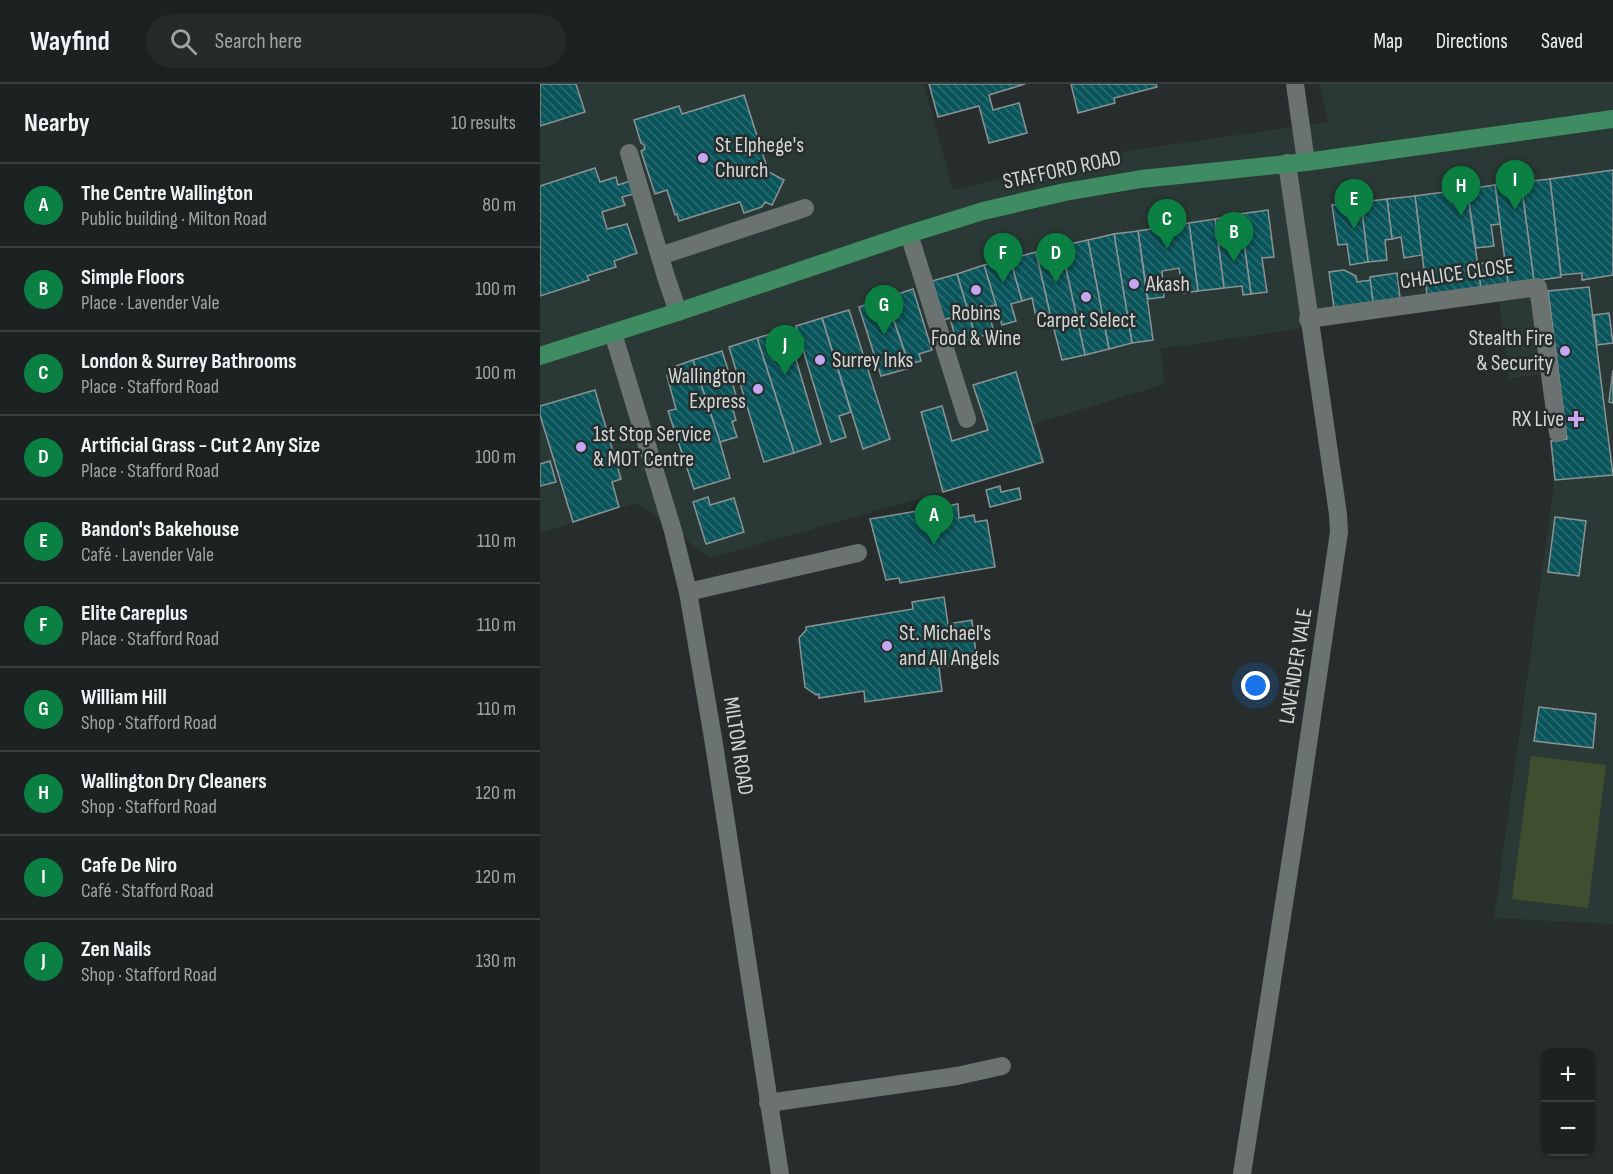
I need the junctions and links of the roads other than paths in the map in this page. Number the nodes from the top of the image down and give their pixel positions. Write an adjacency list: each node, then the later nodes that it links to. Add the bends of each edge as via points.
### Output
1 (1295, 84): 4 (street)
2 (1613, 119): 4 (main road, STAFFORD ROAD)
3 (629, 153): 8 (street)
4 (1306, 162): 5 (main road, STAFFORD ROAD)
5 (1287, 164): 7 (main road, STAFFORD ROAD, via 1141,179 1065,192); 10 (street, LAVENDER VALE)
6 (805, 208): 8 (street)
7 (909, 234): 9 (main road, STAFFORD ROAD); 13 (street)
8 (660, 256): 9 (street)
9 (678, 312): 11 (main road, STAFFORD ROAD)
10 (1308, 319): 14 (street, CHALICE CLOSE, via 1538,287); 20 (street, LAVENDER VALE, via 1338,514 1337,548)
11 (613, 333): 12 (main road, STAFFORD ROAD); 16 (street, MILTON ROAD)
12 (540, 356)
13 (967, 420)
14 (1558, 433)
15 (858, 553): 16 (street)
16 (688, 592): 18 (street, MILTON ROAD)
17 (1002, 1066): 18 (street)
18 (768, 1103): 19 (street, MILTON ROAD)
19 (780, 1174)
20 (1242, 1174)

